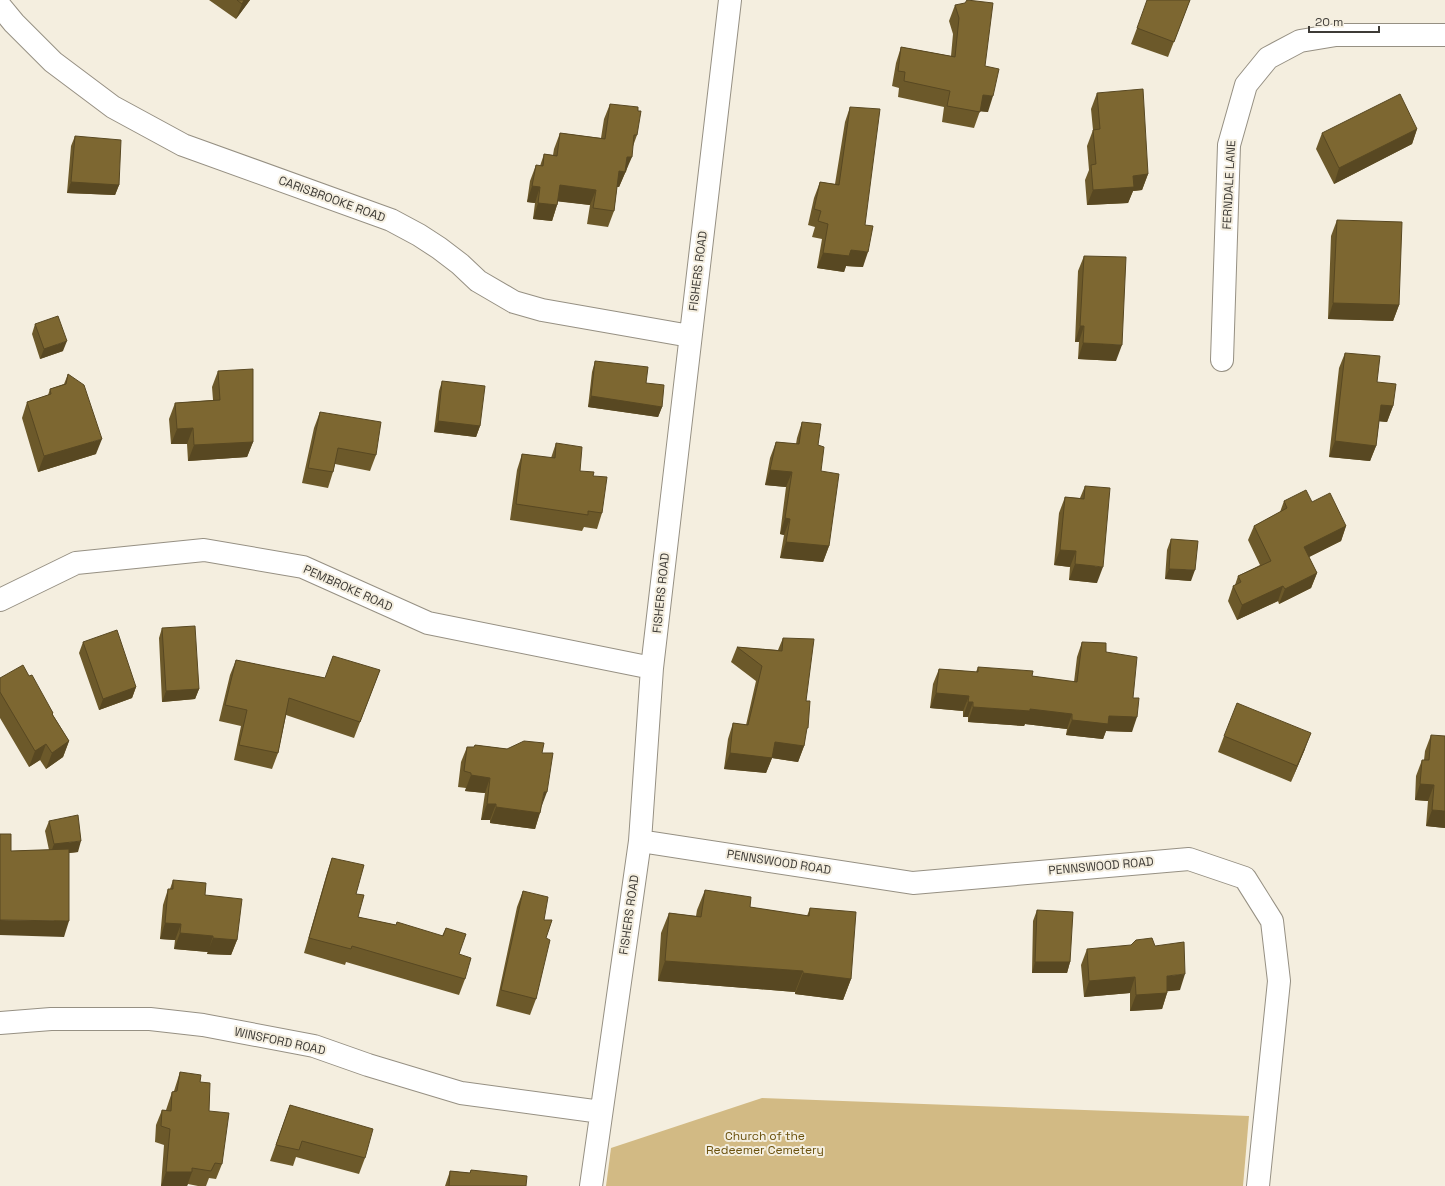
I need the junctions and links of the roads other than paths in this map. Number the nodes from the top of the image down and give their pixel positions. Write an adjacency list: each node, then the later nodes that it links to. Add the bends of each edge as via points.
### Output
1 (730, 0): 4 (street, FISHERS ROAD)
2 (0, 6): 4 (street, CARISBROOKE ROAD, via 65,72 112,107 183,145 391,220 439,248 478,281 514,302 542,310)
3 (1445, 35): 5 (street, FERNDALE LANE, via 1336,34 1300,41 1268,58 1246,85 1229,145)
4 (690, 336): 7 (street, FISHERS ROAD)
5 (1222, 360)
6 (0, 600): 7 (street, PEMBROKE ROAD, via 76,563 204,550 302,567 428,623)
7 (652, 668): 8 (street, FISHERS ROAD)
8 (640, 841): 10 (street, FISHERS ROAD); 12 (street, PENNSWOOD ROAD, via 913,884 1190,859 1245,878 1272,921 1279,980)
9 (0, 1023): 10 (street, WINSFORD ROAD, via 51,1019 150,1018 203,1025 314,1046 460,1092)
10 (601, 1112): 11 (street, FISHERS ROAD)
11 (592, 1186)
12 (1258, 1186)

